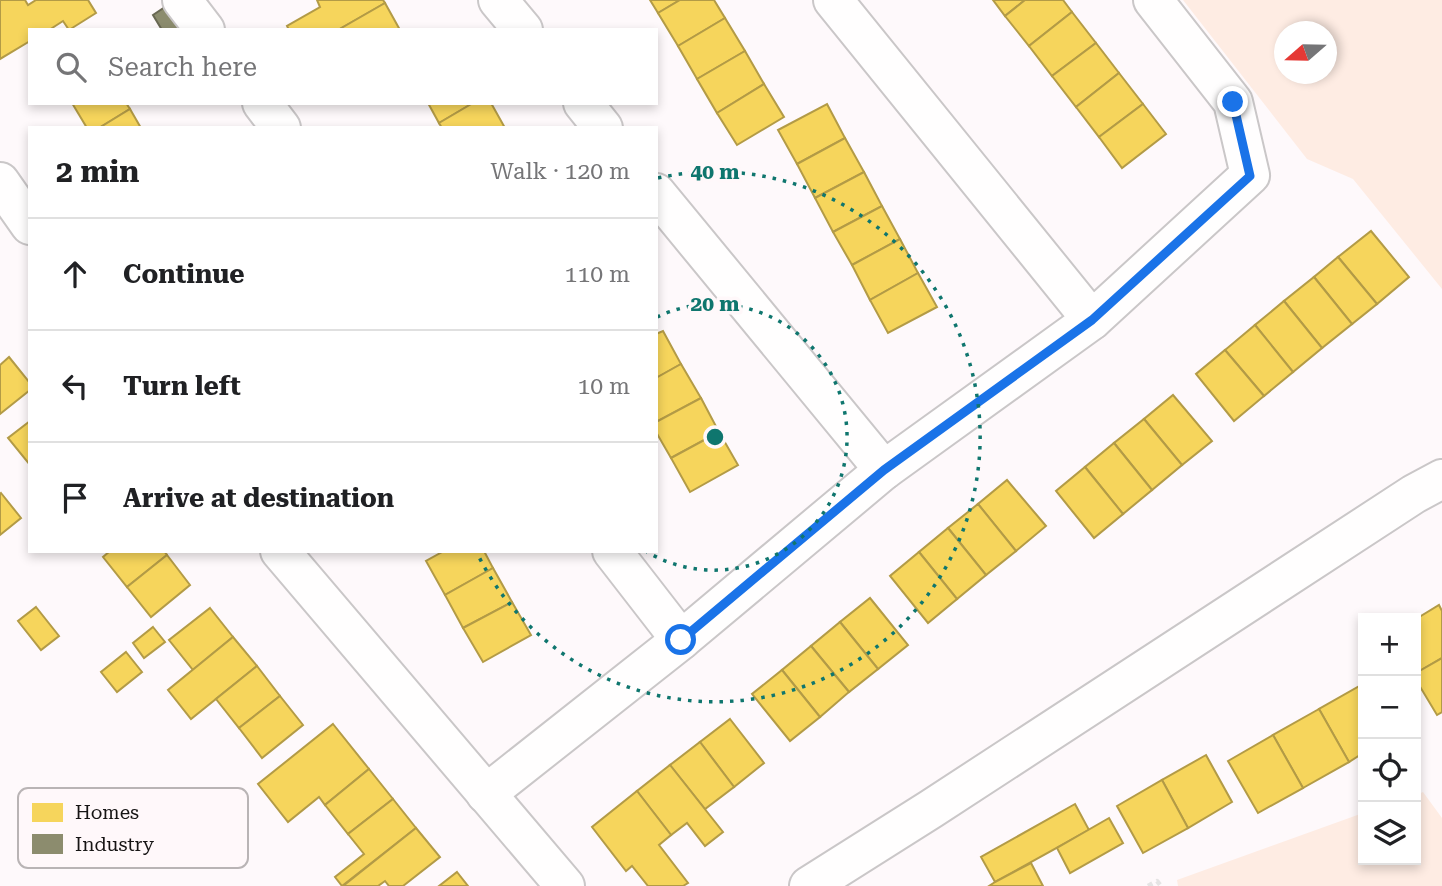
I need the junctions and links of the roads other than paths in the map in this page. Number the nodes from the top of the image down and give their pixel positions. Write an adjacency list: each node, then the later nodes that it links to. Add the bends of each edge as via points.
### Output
1 (182, 0): 5 (street)
2 (498, 0): 6 (street)
3 (833, 0): 14 (street)
4 (1153, 0): 14 (street, via 1233,102 1250,176)
5 (203, 28)
6 (521, 28)
7 (264, 105): 9 (street)
8 (585, 105): 10 (street)
9 (279, 126)
10 (601, 126)
11 (0, 181): 13 (street)
12 (658, 195): 15 (street)
13 (28, 222)
14 (1092, 320): 15 (street)
15 (884, 470): 19 (street)
16 (1442, 479): 22 (street)
17 (282, 553): 20 (street)
18 (614, 553): 19 (street)
19 (681, 640): 20 (street)
20 (486, 794): 21 (street)
21 (565, 886)
22 (809, 886)

